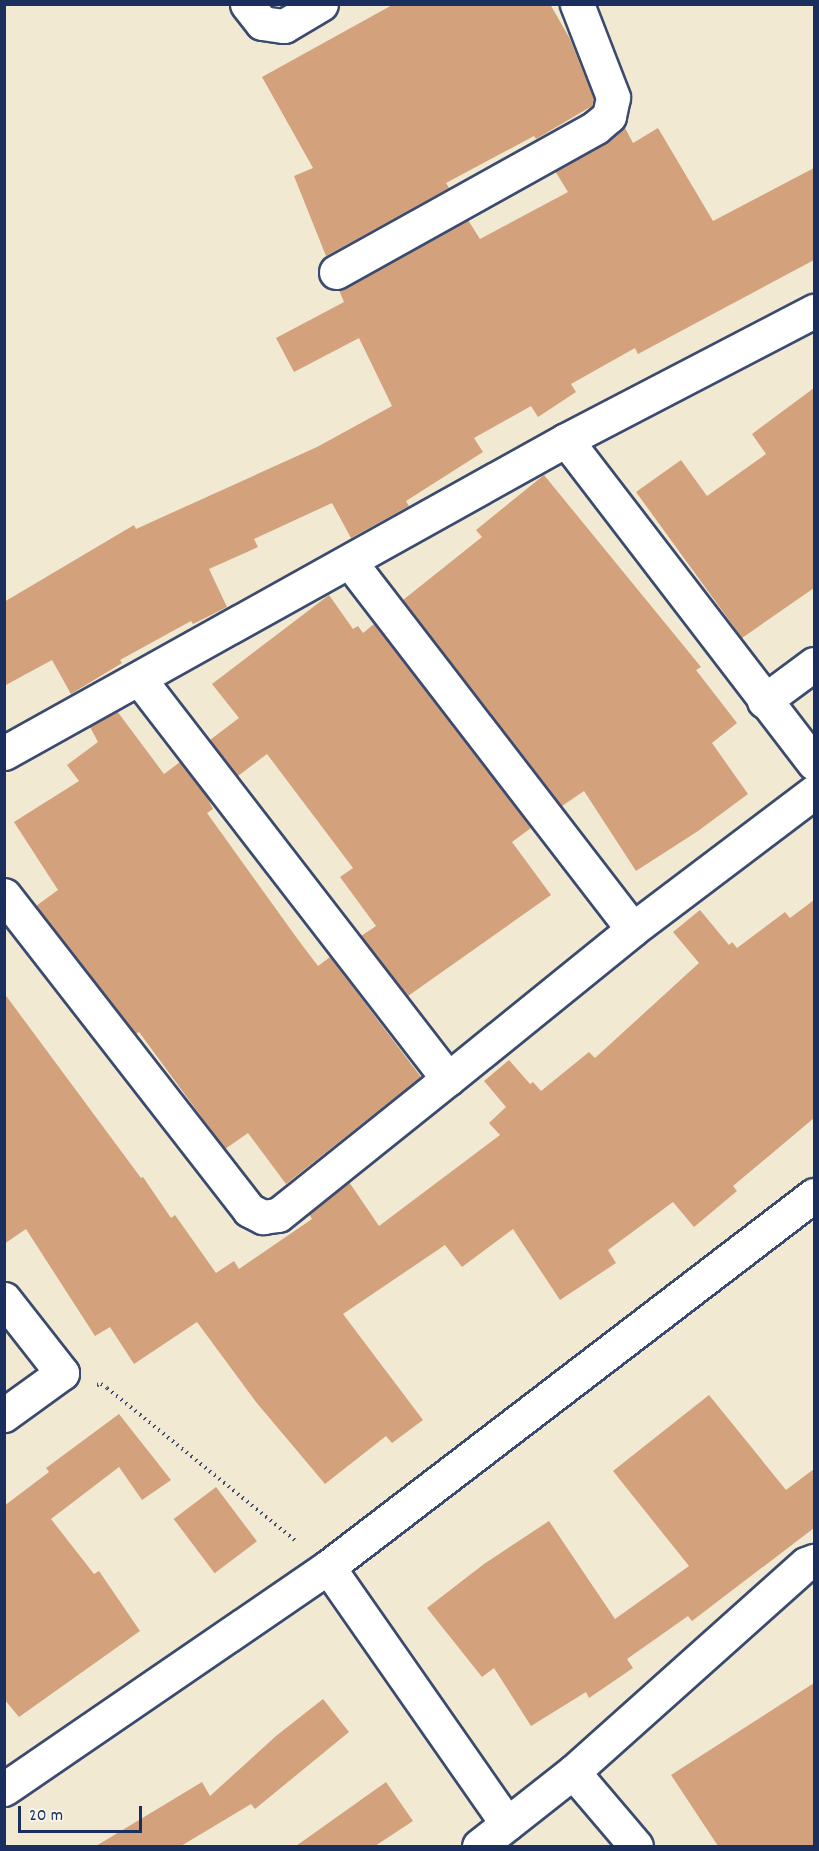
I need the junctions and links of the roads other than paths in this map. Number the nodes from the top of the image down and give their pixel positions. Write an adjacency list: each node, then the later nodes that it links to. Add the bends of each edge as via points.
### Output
1 (247, 4): 2 (street, via 262,23 284,26)
2 (321, 4)
3 (577, 4): 4 (street, via 613,97 609,116 596,127)
4 (336, 272)
5 (814, 310): 6 (street)
6 (566, 440): 7 (street); 10 (street)
7 (350, 562): 9 (street); 15 (street)
8 (814, 664): 10 (street)
9 (140, 680): 11 (street); 16 (street)
10 (764, 701): 12 (street)
11 (4, 753)
12 (814, 763)
13 (814, 792): 15 (street)
14 (4, 895): 16 (street, via 249,1210 263,1217 278,1215)
15 (633, 929): 16 (street)
16 (448, 1079)
17 (814, 1195): 21 (street)
18 (4, 1299): 19 (street, via 62,1373)
19 (4, 1415)
20 (814, 1561): 22 (street, via 806,1564)
21 (328, 1567): 23 (street); 24 (street)
22 (573, 1772): 24 (street); 26 (street)
23 (6, 1792)
24 (507, 1824): 25 (street)
25 (479, 1846)
26 (636, 1846)

